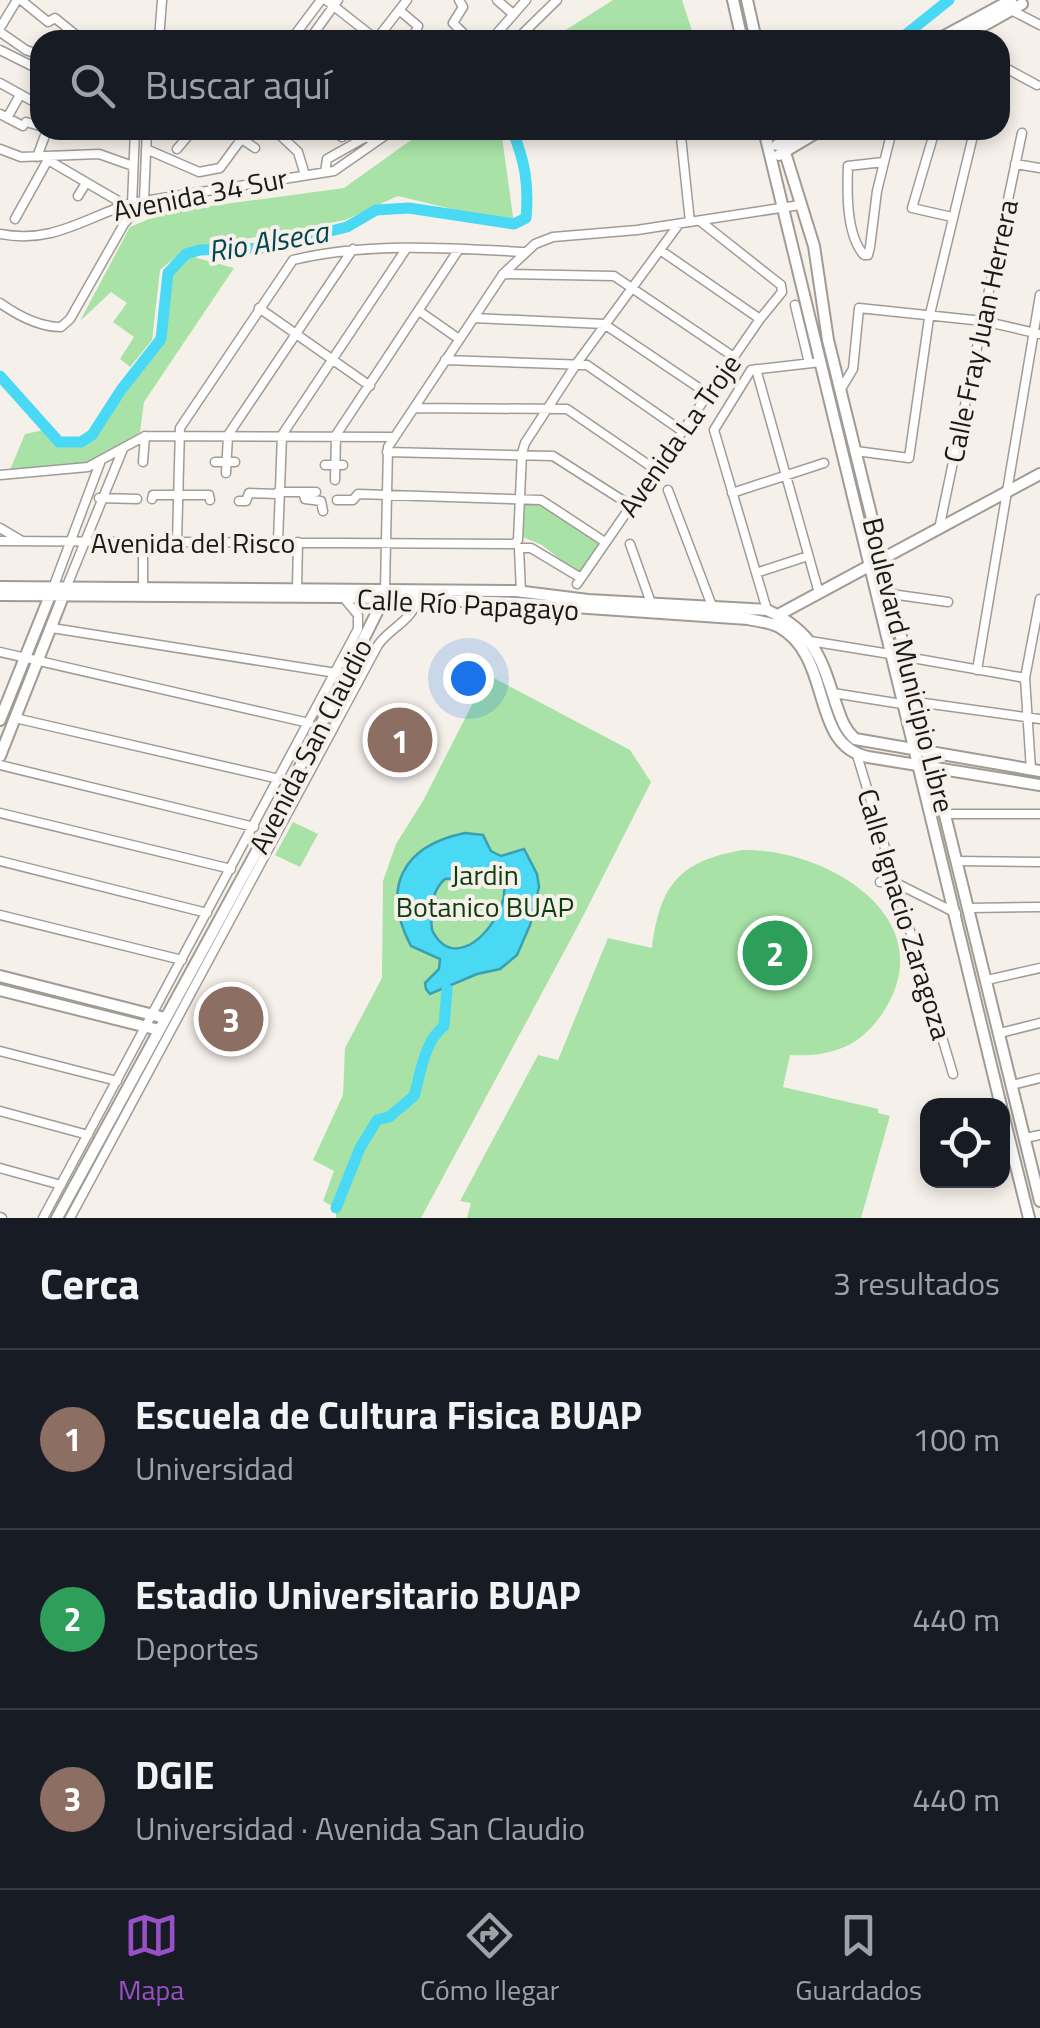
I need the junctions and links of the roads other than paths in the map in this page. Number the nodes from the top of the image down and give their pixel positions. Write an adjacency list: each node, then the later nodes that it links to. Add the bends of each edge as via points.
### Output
1 (19, 0): 15 (street); 16 (street)
2 (162, 0): 17 (street)
3 (459, 0): 23 (street, via 453,23)
4 (496, 0): 12 (street)
5 (526, 0): 12 (street)
6 (557, 0): 26 (street)
7 (747, 0): 28 (main road)
8 (330, 1): 18 (street); 19 (street); 20 (street)
9 (733, 2): 27 (main road)
10 (1018, 3): 14 (street); 29 (main road); 30 (main road)
11 (403, 4): 21 (street); 22 (street)
12 (513, 14): 13 (street)
13 (504, 25): 24 (street); 25 (street)
14 (1040, 25)
15 (0, 30): 31 (street)
16 (72, 30)
17 (160, 30)
18 (301, 30)
19 (314, 30)
20 (364, 30)
21 (384, 30)
22 (416, 30)
23 (460, 30)
24 (500, 30)
25 (509, 30)
26 (526, 30)
27 (740, 30)
28 (754, 30)
29 (959, 30)
30 (974, 30)
31 (30, 49)
32 (0, 50): 33 (street)
33 (30, 65)
34 (1010, 71): 36 (street)
35 (0, 83): 37 (street)
36 (1036, 85)
37 (20, 94): 38 (street); 39 (street)
38 (30, 100)
39 (3, 116): 40 (street)
40 (30, 125)
41 (1022, 134): 66 (street, Calle Fray Juan Herrera)
42 (44, 140): 63 (street)
43 (134, 140): 67 (street)
44 (146, 140): 59 (street)
45 (183, 140): 60 (street)
46 (240, 140): 57 (street); 59 (street, via 220,168 200,172)
47 (285, 140): 69 (street)
48 (378, 140): 69 (street, Avenida 34 Sur, via 339,169)
49 (682, 140): 78 (street)
50 (766, 140): 62 (main road, Boulevard Municipio Libre)
51 (782, 140): 58 (main road, Boulevard Municipio Libre)
52 (790, 140): 58 (main road)
53 (799, 140): 58 (main road)
54 (889, 140): 65 (street)
55 (932, 140): 76 (street, via 912,208)
56 (972, 140): 76 (street)
57 (255, 148)
58 (782, 148): 62 (main road); 73 (main road, Boulevard Municipio Libre)
59 (146, 149): 72 (street)
60 (177, 149)
61 (0, 150): 63 (street)
62 (770, 154): 75 (main road, Boulevard Municipio Libre)
63 (37, 157): 64 (street)
64 (49, 158): 67 (street, via 100,154); 70 (street); 77 (street)
65 (883, 162): 65 (street, via 870,247 864,255 850,215 848,166)
66 (1015, 164): 68 (street); 96 (street, Calle Fray Juan Herrera)
67 (133, 166): 74 (street)
68 (1040, 168)
69 (304, 175): 72 (street, Avenida 34 Sur)
70 (86, 182): 71 (street); 74 (street)
71 (78, 196)
72 (144, 200): 74 (street, Avenida 34 Sur)
73 (800, 206): 75 (street, Avenida San Claudio); 108 (main road, Boulevard Municipio Libre)
74 (130, 207): 80 (street, Avenida 34 Sur, via 45,237); 89 (street, via 61,328)
75 (782, 209): 78 (street, Avenida San Claudio); 105 (main road, Boulevard Municipio Libre)
76 (952, 217): 94 (street)
77 (15, 219)
78 (695, 221): 79 (street, Avenida San Claudio); 95 (street, Avenida La Troje, via 784,288)
79 (679, 224): 84 (street); 85 (street, Avenida San Claudio, via 571,234)
80 (0, 234)
81 (459, 248): 83 (street); 85 (street); 92 (street)
82 (353, 250): 83 (street); 91 (street, via 293,260); 99 (street)
83 (406, 250): 102 (street)
84 (660, 250): 87 (street); 95 (street)
85 (524, 252): 86 (street, Avenida San Claudio)
86 (503, 274): 87 (street, via 610,276); 93 (street, Avenida San Claudio)
87 (632, 285): 97 (street); 101 (street)
88 (1040, 295): 98 (street)
89 (0, 303)
90 (795, 305): 105 (street)
91 (259, 308): 99 (street); 113 (street)
92 (419, 312): 100 (street); 107 (street)
93 (474, 318): 97 (street); 100 (street, Avenida San Claudio)
94 (928, 318): 96 (street); 108 (street, via 859,308 853,369); 120 (street, via 909,458)
95 (760, 319): 101 (street, Avenida La Troje)
96 (982, 321): 98 (street); 155 (street, Calle Fray Juan Herrera)
97 (604, 324): 104 (street); 109 (street)
98 (1037, 333): 142 (street)
99 (298, 334): 102 (street); 114 (street)
100 (459, 339): 103 (street, Avenida San Claudio)
101 (734, 357): 109 (street, Avenida La Troje)
102 (333, 359): 107 (street); 115 (street)
103 (445, 360): 104 (street); 111 (street, Avenida San Claudio)
104 (576, 363): 110 (street); 112 (street, via 592,367)
105 (815, 363): 106 (street); 170 (main road, Boulevard Municipio Libre)
106 (756, 369): 134 (street); 140 (street, via 714,430)
107 (370, 386): 117 (street)
108 (841, 389): 120 (main road, Boulevard Municipio Libre)
109 (708, 394): 112 (street, Avenida La Troje)
110 (547, 407): 111 (street); 122 (street); 130 (street, via 570,410)
111 (413, 408): 118 (street, Avenida San Claudio)
112 (682, 431): 130 (street, Avenida La Troje)
113 (178, 434): 114 (street); 116 (street); 141 (street)
114 (228, 434): 115 (street); 125 (street)
115 (282, 435): 117 (street); 139 (street)
116 (145, 436): 119 (street); 123 (street)
117 (336, 436): 118 (street); 129 (street)
118 (393, 438): 121 (street, Avenida San Claudio)
119 (123, 448): 126 (street); 146 (street)
120 (856, 451): 169 (main road, Boulevard Municipio Libre)
121 (387, 452): 122 (street); 143 (street, Avenida San Claudio)
122 (522, 454): 148 (street); 152 (street, via 555,456)
123 (143, 462)
124 (215, 462): 125 (street)
125 (230, 462): 131 (street)
126 (100, 463): 133 (street); 144 (street)
127 (824, 463): 134 (street)
128 (325, 465): 129 (street)
129 (339, 465): 135 (street)
130 (656, 470): 152 (street, Avenida La Troje)
131 (226, 473)
132 (1040, 474): 142 (main road)
133 (0, 475)
134 (788, 476): 140 (street); 168 (street)
135 (335, 480)
136 (668, 490): 186 (street)
137 (303, 492): 138 (street); 139 (street); 153 (street, via 305,499 321,501)
138 (316, 492)
139 (278, 493): 151 (street, via 248,494); 162 (street)
140 (732, 493): 171 (street)
141 (178, 494): 145 (street); 149 (street, via 200,490); 161 (street)
142 (1007, 494): 155 (main road); 197 (street)
143 (386, 496): 148 (street); 150 (street); 165 (street, Avenida San Claudio)
144 (90, 497): 146 (street); 158 (street)
145 (152, 497)
146 (102, 498): 147 (street); 159 (street)
147 (137, 499)
148 (520, 499): 164 (street, via 545,501); 166 (street)
149 (210, 500)
150 (336, 500)
151 (239, 501)
152 (630, 505): 164 (street, Avenida La Troje)
153 (323, 512)
154 (0, 528): 157 (street)
155 (939, 529): 169 (main road)
156 (0, 541): 157 (street, Avenida del Risco)
157 (22, 542): 158 (street, Avenida del Risco)
158 (71, 542): 159 (street, Avenida del Risco); 175 (street)
159 (84, 542): 160 (street, Avenida del Risco); 175 (street)
160 (143, 542): 161 (street, Avenida del Risco); 173 (street)
161 (178, 542): 162 (street, Avenida del Risco)
162 (278, 542): 163 (street, Avenida del Risco)
163 (298, 542): 165 (street, Avenida del Risco); 174 (street)
164 (605, 542): 166 (street, Avenida La Troje, via 579,582)
165 (386, 543): 166 (street, Avenida del Risco); 178 (street, Avenida San Claudio)
166 (518, 544): 176 (street)
167 (630, 544): 185 (street)
168 (808, 556): 171 (street); 177 (street)
169 (882, 558): 170 (main road); 179 (main road, Boulevard Municipio Libre)
170 (870, 565): 177 (main road); 191 (main road, Boulevard Municipio Libre)
171 (756, 572): 187 (street)
172 (0, 587): 175 (main road, Calle Río Papagayo)
173 (143, 588): 174 (main road, Calle Río Papagayo); 175 (main road, Calle Río Papagayo)
174 (297, 588): 178 (main road, Calle Río Papagayo)
175 (58, 592): 180 (main road, Calle Río Papagayo); 181 (main road, Calle Río Papagayo); 188 (main road); 193 (main road)
176 (519, 592): 178 (main road, Calle Río Papagayo); 185 (main road, Calle Río Papagayo)
177 (819, 593): 187 (main road)
178 (385, 594): 181 (main road, Calle Río Papagayo); 182 (main road, Calle Río Papagayo); 198 (main road, Avenida San Claudio)
179 (892, 594): 184 (street); 194 (main road, Boulevard Municipio Libre)
180 (0, 595)
181 (343, 598): 198 (street, Avenida San Claudio, via 360,624)
182 (418, 600): 201 (street, Avenida San Claudio, via 406,622 382,639); 212 (main road, Calle Río Papagayo, via 777,625 812,662 834,732)
183 (1040, 600): 192 (street)
184 (948, 602)
185 (651, 603): 186 (main road, Calle Río Papagayo)
186 (712, 606): 187 (main road, Calle Río Papagayo)
187 (773, 613): 189 (main road)
188 (52, 628): 196 (main road); 198 (street)
189 (810, 641): 191 (street); 200 (main road)
190 (0, 652): 193 (street)
191 (890, 654): 203 (main road, Boulevard Municipio Libre)
192 (1029, 657): 195 (street); 199 (street)
193 (25, 658): 196 (street); 205 (main road)
194 (906, 658): 197 (street); 202 (main road, Boulevard Municipio Libre)
195 (1040, 658)
196 (38, 661): 207 (main road); 209 (street)
197 (977, 670): 199 (street)
198 (340, 676): 201 (main road); 204 (street, Avenida San Claudio); 209 (main road, Avenida San Claudio)
199 (1025, 678): 206 (street)
200 (832, 694): 203 (street); 210 (main road, via 855,739)
201 (348, 701): 260 (street, Avenida San Claudio)
202 (917, 702): 206 (street); 211 (main road, Boulevard Municipio Libre)
203 (902, 704): 210 (main road, Boulevard Municipio Libre)
204 (316, 710): 209 (main road)
205 (1, 717)
206 (1028, 717): 208 (street); 217 (street)
207 (15, 718): 213 (main road); 218 (street)
208 (1040, 718)
209 (316, 723): 218 (street, Avenida San Claudio); 243 (main road, Avenida San Claudio, via 271,825)
210 (912, 750): 211 (main road); 215 (main road, Boulevard Municipio Libre)
211 (930, 753): 216 (main road, Boulevard Municipio Libre); 217 (main road)
212 (857, 755): 215 (main road); 229 (street, Calle Ignacio Zaragoza)
213 (0, 756)
214 (0, 765): 223 (street)
215 (916, 765): 216 (main road); 233 (main road, Boulevard Municipio Libre)
216 (934, 768): 219 (main road); 221 (main road, Boulevard Municipio Libre)
217 (1035, 770)
218 (279, 779): 223 (street, Avenida San Claudio)
219 (1040, 785)
220 (0, 814): 227 (street)
221 (946, 814): 222 (street); 225 (main road, Boulevard Municipio Libre)
222 (1040, 814)
223 (254, 827): 227 (street, Avenida San Claudio)
224 (0, 862): 232 (street)
225 (958, 862): 226 (street); 231 (main road, Boulevard Municipio Libre)
226 (1040, 862)
227 (231, 869): 232 (street, Avenida San Claudio)
228 (880, 882): 229 (street)
229 (896, 883): 233 (street); 249 (street, Calle Ignacio Zaragoza)
230 (1040, 907): 231 (street)
231 (970, 908): 238 (main road, Boulevard Municipio Libre)
232 (207, 913): 235 (street, Avenida San Claudio)
233 (956, 914): 253 (main road, Boulevard Municipio Libre)
234 (0, 916): 235 (street)
235 (178, 959): 242 (street, Avenida San Claudio)
236 (1040, 968): 238 (street)
237 (0, 976): 240 (main road)
238 (987, 980): 247 (main road, Boulevard Municipio Libre)
239 (0, 990): 241 (main road)
240 (91, 999): 241 (main road); 242 (main road)
241 (87, 1012): 245 (main road)
242 (153, 1015): 243 (main road); 245 (street, Avenida San Claudio)
243 (165, 1018): 246 (main road, Avenida San Claudio)
244 (1040, 1023): 247 (street)
245 (146, 1026): 246 (main road); 251 (street, Avenida San Claudio)
246 (159, 1030): 257 (main road, Avenida San Claudio)
247 (1000, 1033): 252 (main road, Boulevard Municipio Libre)
248 (0, 1051): 251 (street)
249 (953, 1074)
250 (1040, 1078): 252 (street)
251 (117, 1080): 256 (street, Avenida San Claudio)
252 (1012, 1085): 258 (main road, Boulevard Municipio Libre)
253 (1000, 1098)
254 (0, 1111): 256 (street)
255 (1040, 1134): 258 (street)
256 (88, 1135): 262 (street, Avenida San Claudio)
257 (100, 1138): 260 (main road); 266 (main road, Avenida San Claudio)
258 (1025, 1138): 263 (main road, Boulevard Municipio Libre)
259 (1010, 1142): 268 (main road, Boulevard Municipio Libre)
260 (104, 1154): 267 (street, Avenida San Claudio)
261 (0, 1168): 262 (street)
262 (61, 1185): 265 (street, Avenida San Claudio)
263 (1038, 1187): 264 (main road, Boulevard Municipio Libre)
264 (1040, 1201)
265 (44, 1218)
266 (57, 1218)
267 (70, 1218)
268 (1028, 1218)

